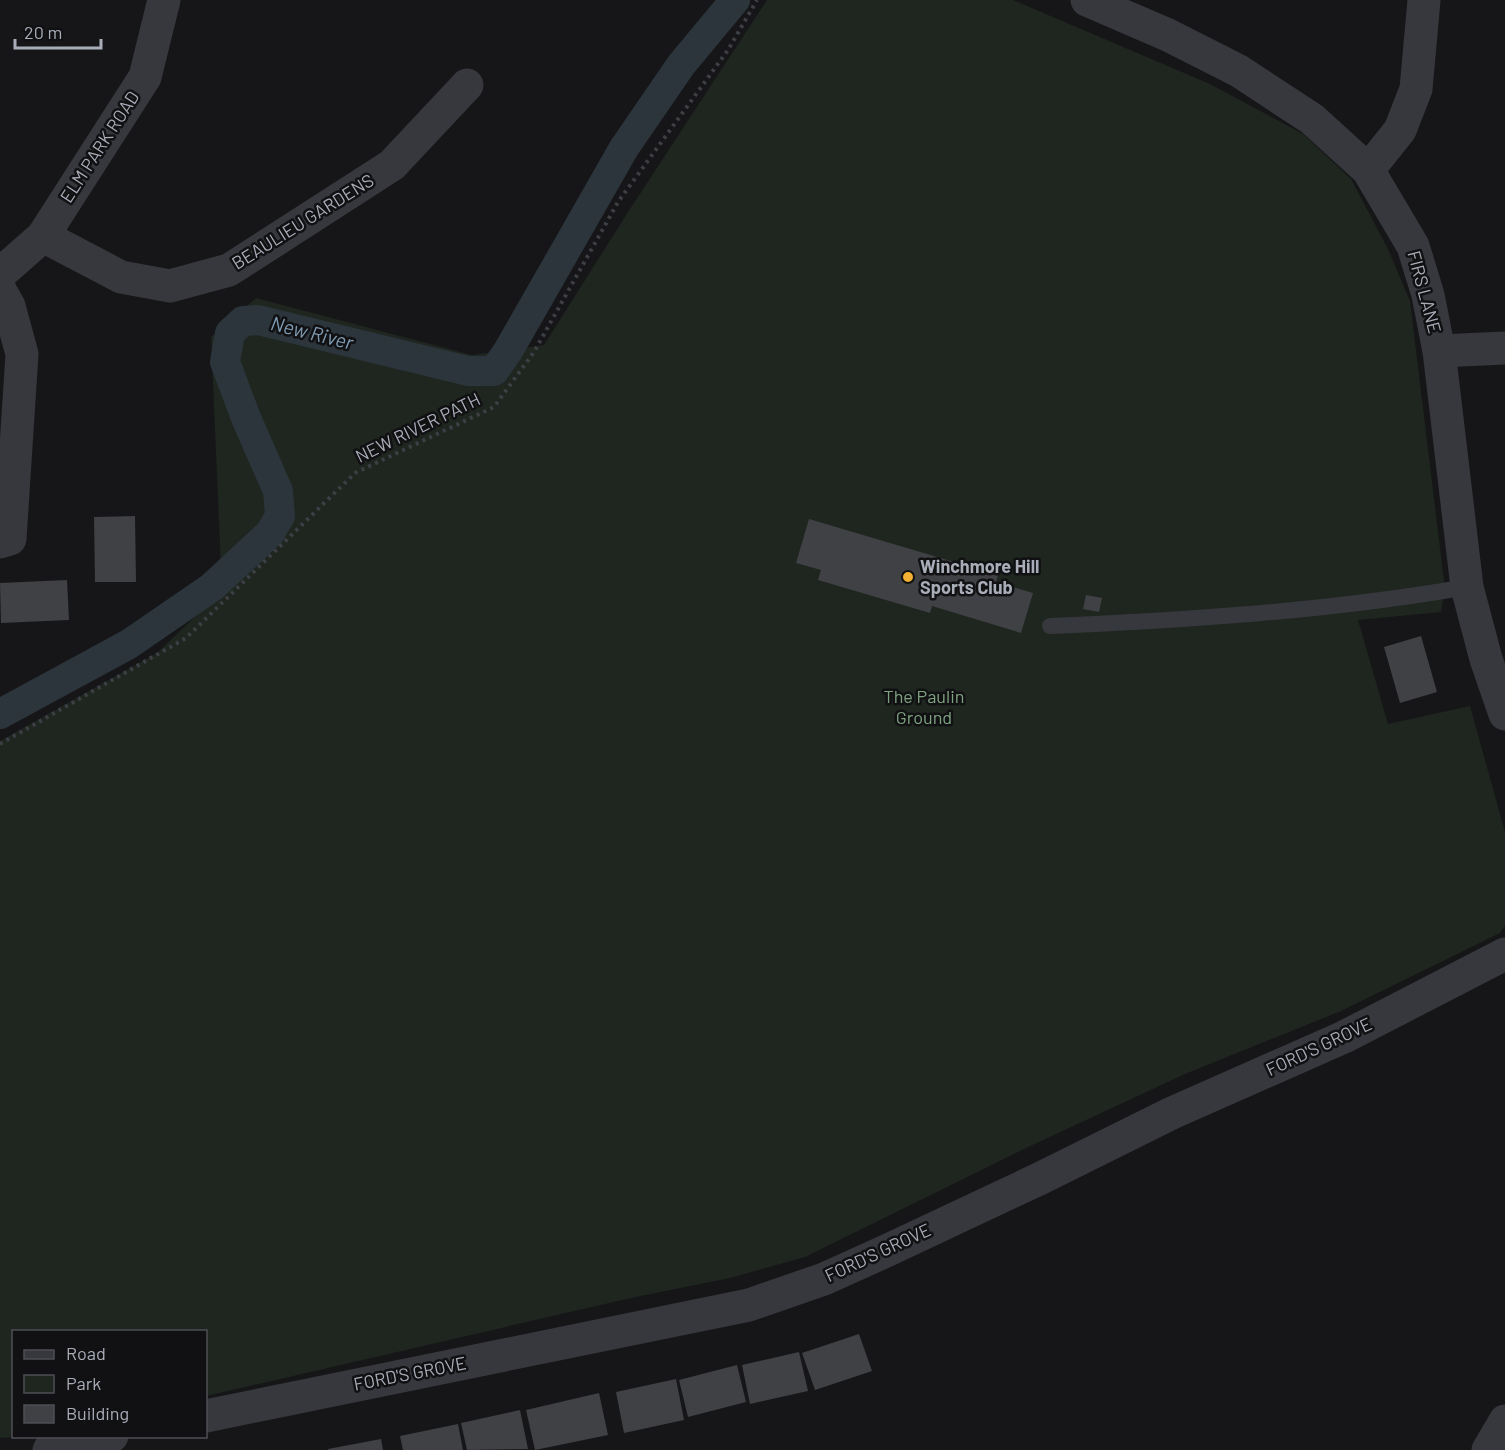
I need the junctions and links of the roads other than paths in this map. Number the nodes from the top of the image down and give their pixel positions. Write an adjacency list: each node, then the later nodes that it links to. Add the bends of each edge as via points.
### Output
1 (164, 0): 6 (street, ELM PARK ROAD, via 145,77)
2 (1087, 0): 5 (street, FIRS LANE, via 1239,71 1311,119)
3 (1424, 0): 5 (street, via 1416,89 1400,130)
4 (467, 86): 6 (street, BEAULIEU GARDENS, via 392,165 229,270 170,286 121,277)
5 (1368, 170): 10 (street, FIRS LANE, via 1413,246)
6 (43, 236): 7 (street, ELM PARK ROAD)
7 (0, 274)
8 (0, 290): 11 (street, via 9,306 22,354 10,539)
9 (1505, 348): 10 (street)
10 (1439, 351): 12 (street, FIRS LANE)
11 (0, 542)
12 (1467, 587): 13 (lane, via 1284,611); 14 (street, FIRS LANE)
13 (1050, 626)
14 (1505, 714)
15 (1505, 954): 16 (street, FORD'S GROVE, via 1344,1037 1172,1113 824,1279 749,1305)
16 (207, 1416)
17 (1505, 1421): 20 (street)
18 (107, 1438): 19 (street)
19 (50, 1450)
20 (1488, 1450)

